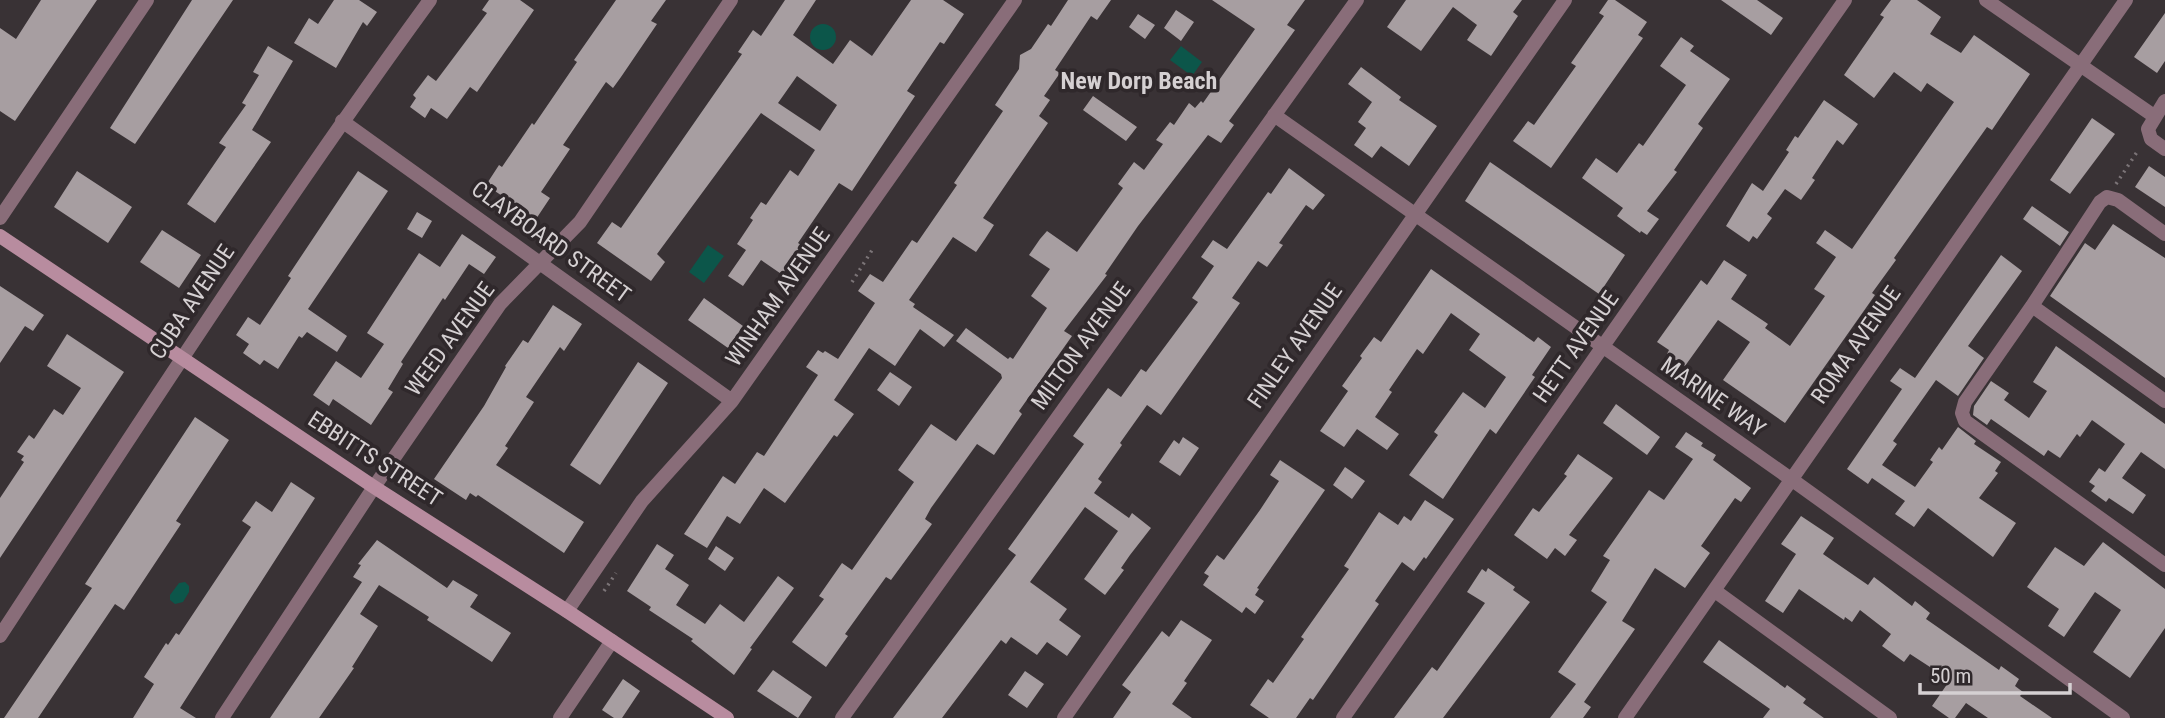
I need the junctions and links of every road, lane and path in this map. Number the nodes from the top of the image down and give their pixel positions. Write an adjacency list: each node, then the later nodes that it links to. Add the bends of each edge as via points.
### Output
1 (147, 0): 19 (street)
2 (430, 0): 14 (street, CUBA AVENUE)
3 (731, 0): 23 (street, WEED AVENUE, via 580,222)
4 (1015, 0): 28 (street, WINHAM AVENUE)
5 (1357, 0): 12 (street, MILTON AVENUE)
6 (1565, 0): 18 (street, FINLEY AVENUE)
7 (1845, 0): 26 (street, HETT AVENUE)
8 (1986, 0): 10 (street)
9 (2126, 0): 10 (street, ROMA AVENUE)
10 (2081, 65): 13 (street); 30 (street, ROMA AVENUE)
11 (2165, 101): 13 (street)
12 (1275, 115): 18 (street, MARINE WAY); 40 (street, MILTON AVENUE)
13 (2154, 116): 15 (street)
14 (342, 121): 23 (street, CLAYBOARD STREET); 27 (street, CUBA AVENUE)
15 (2145, 140): 16 (street); 17 (path)
16 (2165, 149)
17 (2110, 192): 20 (street); 25 (street)
18 (1416, 213): 26 (street, MARINE WAY); 41 (street, FINLEY AVENUE)
19 (0, 218)
20 (2165, 234)
21 (0, 236): 27 (street, EBBITTS STREET)
22 (874, 247): 24 (path)
23 (541, 262): 28 (street, CLAYBOARD STREET); 31 (street, WEED AVENUE, via 500,304)
24 (852, 282)
25 (2032, 306): 29 (street); 32 (street, via 1965,402 1965,421)
26 (1604, 348): 30 (street, MARINE WAY); 42 (street, HETT AVENUE)
27 (181, 358): 31 (street, EBBITTS STREET); 35 (street, CUBA AVENUE)
28 (733, 401): 34 (street, WINHAM AVENUE, via 642,501)
29 (2165, 401)
30 (1790, 479): 33 (street, ROMA AVENUE); 45 (street, MARINE WAY)
31 (374, 487): 34 (street, EBBITTS STREET); 37 (street, WEED AVENUE)
32 (2165, 565)
33 (1714, 591): 43 (street, ROMA AVENUE); 44 (street)
34 (567, 611): 36 (street, EBBITTS STREET)
35 (0, 636)
36 (612, 642): 38 (street); 39 (street, EBBITTS STREET)
37 (222, 718)
38 (560, 718)
39 (727, 718)
40 (842, 718)
41 (1064, 718)
42 (1343, 718)
43 (1625, 718)
44 (1891, 718)
45 (2123, 718)

